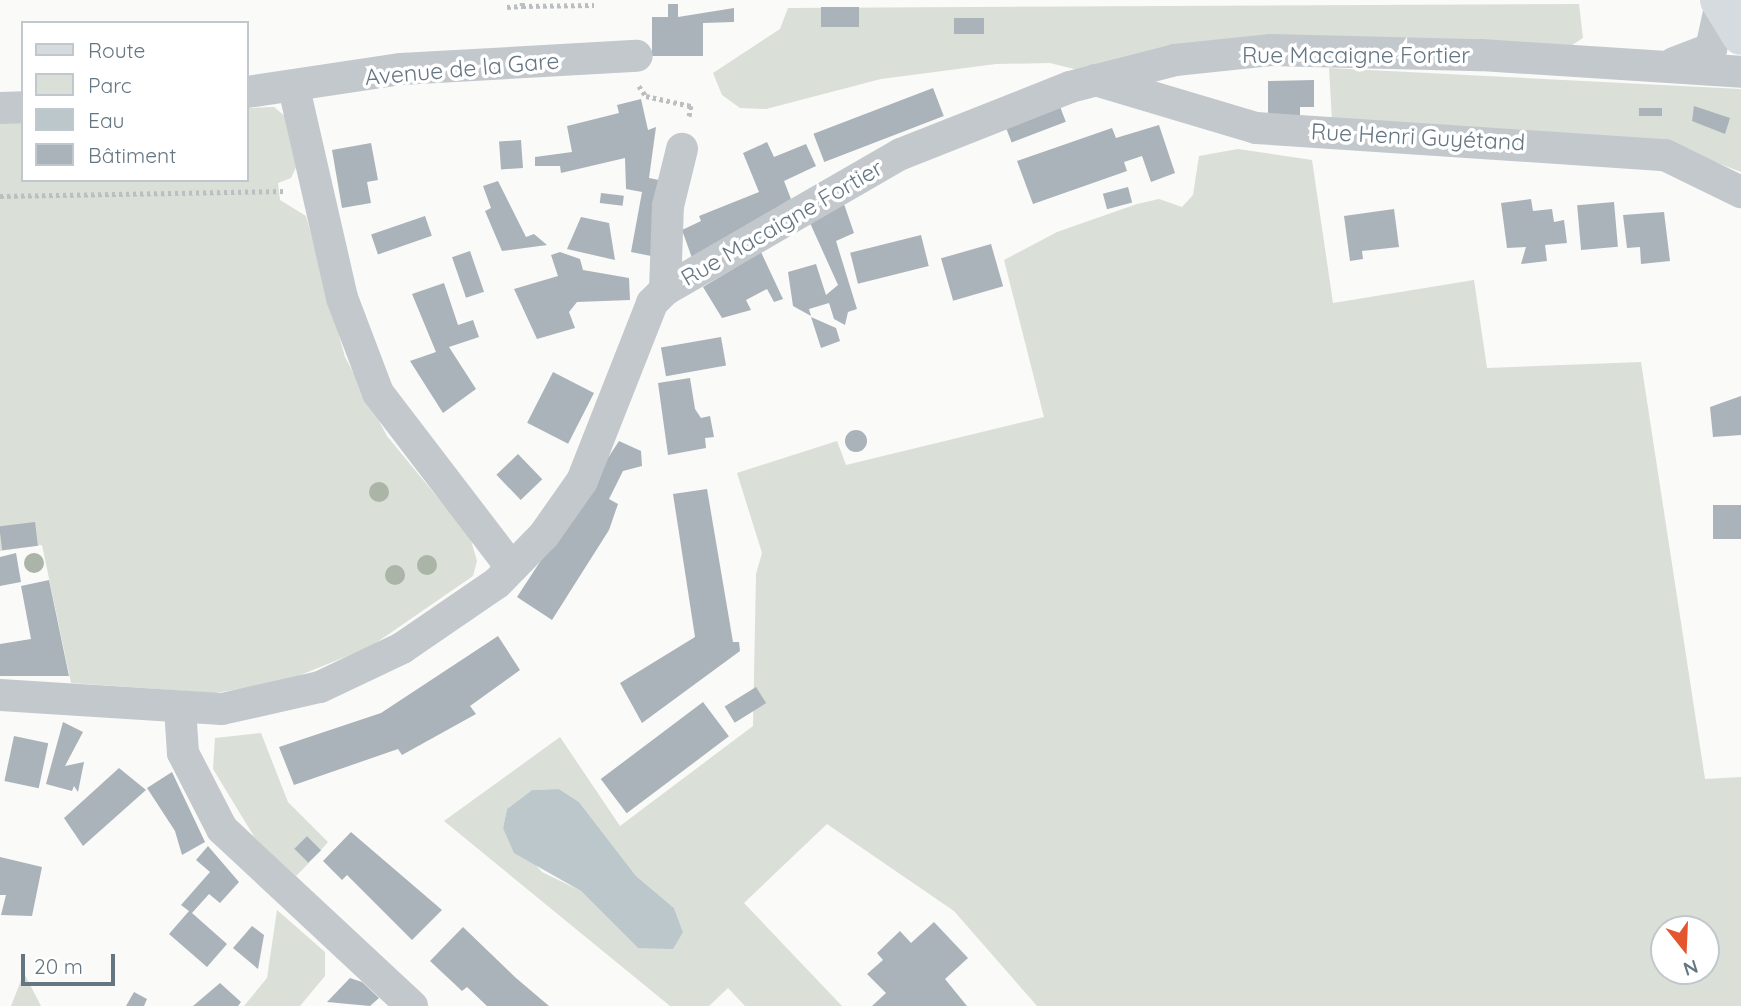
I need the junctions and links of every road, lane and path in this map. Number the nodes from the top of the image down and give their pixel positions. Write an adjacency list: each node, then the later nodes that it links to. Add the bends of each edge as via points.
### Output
1 (1720, 2): 5 (main road); 7 (street, Rue Macaigne Fortier, via 1711,50)
2 (522, 3): 3 (path); 4 (path)
3 (594, 5)
4 (507, 7)
5 (1741, 36)
6 (636, 57): 10 (street, Avenue de la Gare, via 401,69); 14 (path, via 637,82 646,96 691,106)
7 (1670, 65): 8 (street, Rue Macaigne Fortier); 9 (street, Rue Macaigne Fortier, via 1272,50 1175,60)
8 (1741, 72)
9 (1094, 79): 16 (street, Rue Henri Guyétand, via 1256,128 1665,155); 18 (street, Rue Macaigne Fortier, via 901,154)
10 (294, 88): 11 (street, Avenue de la Gare); 15 (street)
11 (248, 92)
12 (21, 107): 13 (street)
13 (0, 108)
14 (682, 149): 18 (street, via 668,206)
15 (312, 185): 17 (path, via 276,194); 19 (street, via 342,298 378,393)
16 (1741, 192)
17 (0, 196)
18 (665, 290): 19 (street, Rue Macaigne Fortier, via 652,303 582,481)
19 (513, 568): 21 (street, Rue Macaigne Fortier, via 402,648 320,687 222,709)
20 (0, 695): 21 (street, Rue Macaigne Fortier)
21 (180, 708): 22 (street, via 183,753 222,829 245,857)
22 (412, 1006)

